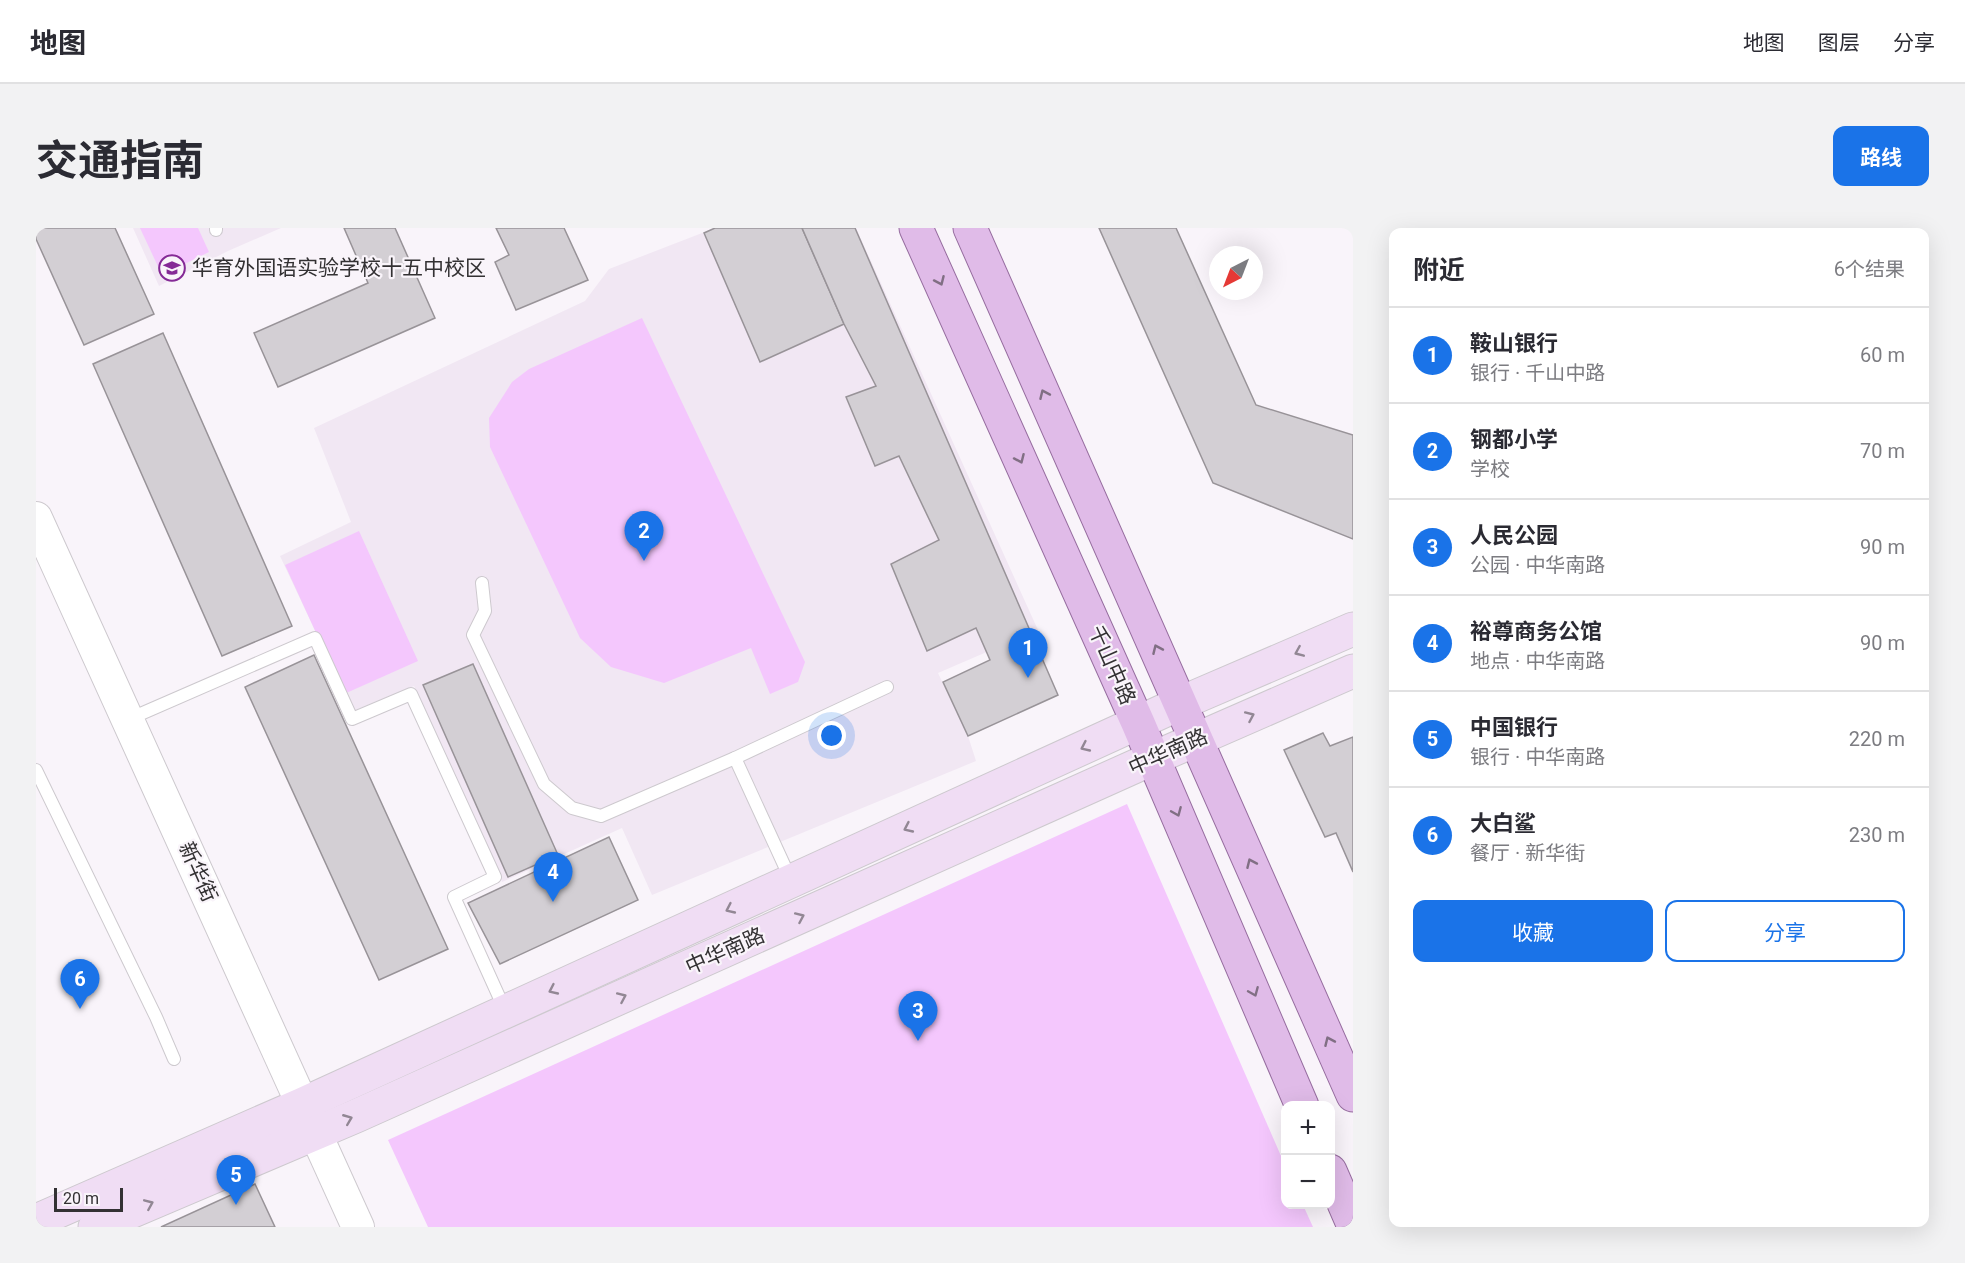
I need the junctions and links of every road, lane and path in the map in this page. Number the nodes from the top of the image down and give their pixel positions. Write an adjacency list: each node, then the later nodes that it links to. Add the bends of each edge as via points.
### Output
1 (916, 228): 10 (main road, 千山中路, one-way to 10)
2 (970, 228): 8 (main road, one-way to 2)
3 (36, 518): 9 (street, 新华街)
4 (482, 583): 12 (lane, via 485,611 474,635 544,784 572,808 601,816)
5 (1353, 629): 8 (main road, one-way to 8)
6 (1353, 672): 11 (main road, 中华南路, one-way to 6)
7 (887, 687): 12 (lane)
8 (1181, 703): 10 (main road); 11 (main road)
9 (129, 719): 16 (lane, via 315,638 352,719 411,694 495,877 454,897); 20 (street, 新华街)
10 (1138, 723): 13 (main road, 千山中路); 15 (main road, one-way to 15)
11 (1197, 740): 13 (main road, 中华南路); 18 (main road, one-way to 11)
12 (735, 758): 15 (lane)
13 (1154, 759): 19 (main road, 千山中路, one-way to 19); 20 (main road, 中华南路, one-way to 13, via 377,1107)
14 (36, 770): 17 (lane)
15 (791, 881): 16 (main road, one-way to 16)
16 (506, 1011): 20 (main road)
17 (174, 1059)
18 (1353, 1095)
19 (1300, 1101)
20 (309, 1118): 22 (main road); 24 (main road, 中华南路, one-way to 20); 25 (street, 新华街)
21 (1335, 1183): 23 (main road)
22 (36, 1221)
23 (1353, 1224)
24 (95, 1227)
25 (358, 1227)

